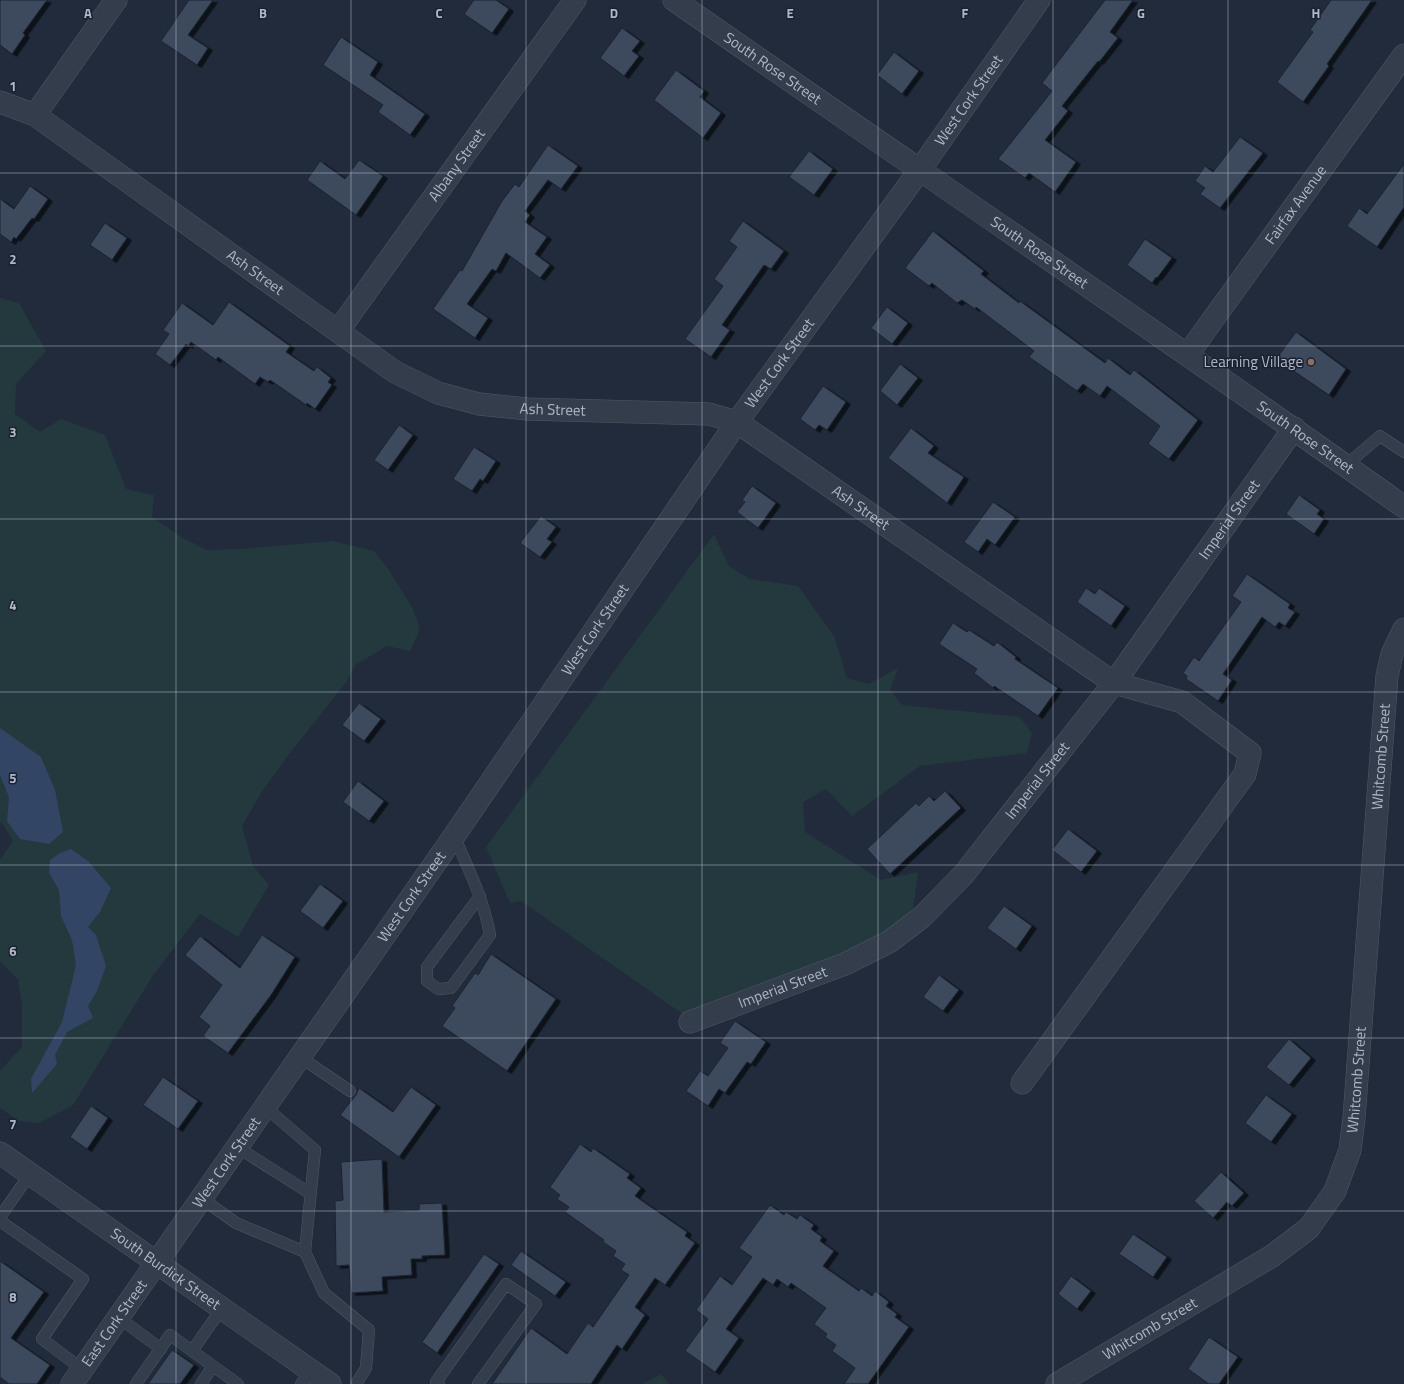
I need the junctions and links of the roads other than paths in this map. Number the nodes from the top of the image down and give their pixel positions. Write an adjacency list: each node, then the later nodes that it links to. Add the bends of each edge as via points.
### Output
1 (116, 0): 7 (street)
2 (575, 0): 9 (street, Albany Street)
3 (674, 0): 8 (street, South Rose Street)
4 (1039, 0): 8 (street, West Cork Street)
5 (1404, 55): 10 (street, Fairfax Avenue)
6 (0, 102): 7 (street, Ash Street)
7 (35, 115): 9 (street, Ash Street)
8 (919, 171): 10 (street, South Rose Street); 11 (street, West Cork Street)
9 (338, 331): 11 (street, Ash Street, via 395,372 417,384 438,393 479,404 527,409 709,414)
10 (1188, 354): 12 (street, South Rose Street)
11 (737, 422): 17 (street, Ash Street); 18 (street, West Cork Street)
12 (1294, 428): 14 (street, South Rose Street); 17 (street, Imperial Street)
13 (1404, 452): 14 (lane, via 1380,436)
14 (1346, 465): 15 (street, South Rose Street)
15 (1404, 505)
16 (1404, 629): 48 (street, Whitcomb Street, via 1392,654 1387,676 1354,1118 1350,1150 1335,1191 1314,1223 1272,1256)
17 (1114, 683): 20 (street, Imperial Street, via 964,874 922,917 889,942 845,964); 22 (street, Ash Street, via 1182,702 1250,753 1245,774)
18 (454, 836): 19 (lane); 21 (street, West Cork Street)
19 (480, 896): 19 (lane, via 486,911 490,935 451,988 438,989 427,981 427,967)
20 (690, 1022)
21 (300, 1057): 23 (lane); 24 (street, West Cork Street)
22 (1022, 1083)
23 (350, 1091)
24 (265, 1107): 25 (street, West Cork Street); 28 (lane, via 315,1150)
25 (237, 1147): 28 (lane); 29 (street, West Cork Street)
26 (0, 1153): 27 (street, South Burdick Street)
27 (30, 1174): 30 (lane); 33 (street, South Burdick Street)
28 (311, 1194): 32 (lane)
29 (201, 1198): 32 (lane, via 236,1223); 33 (street, West Cork Street)
30 (0, 1217)
31 (0, 1221): 39 (lane, via 83,1279 42,1339)
32 (305, 1252): 45 (lane, via 324,1293 369,1330 366,1368)
33 (156, 1262): 34 (street, South Burdick Street); 35 (street, East Cork Street)
34 (222, 1308): 37 (lane); 40 (street, South Burdick Street)
35 (118, 1317): 36 (lane); 39 (street, East Cork Street)
36 (161, 1349): 37 (lane, via 170,1335); 41 (lane)
37 (192, 1351): 38 (lane)
38 (214, 1366): 42 (lane); 43 (lane)
39 (77, 1377)
40 (306, 1377): 44 (street, South Burdick Street)
41 (136, 1384)
42 (201, 1384)
43 (238, 1384)
44 (330, 1384)
45 (356, 1384)
46 (439, 1384): 47 (lane, via 436,1382 506,1284 536,1304)
47 (478, 1384)
48 (1058, 1384)

